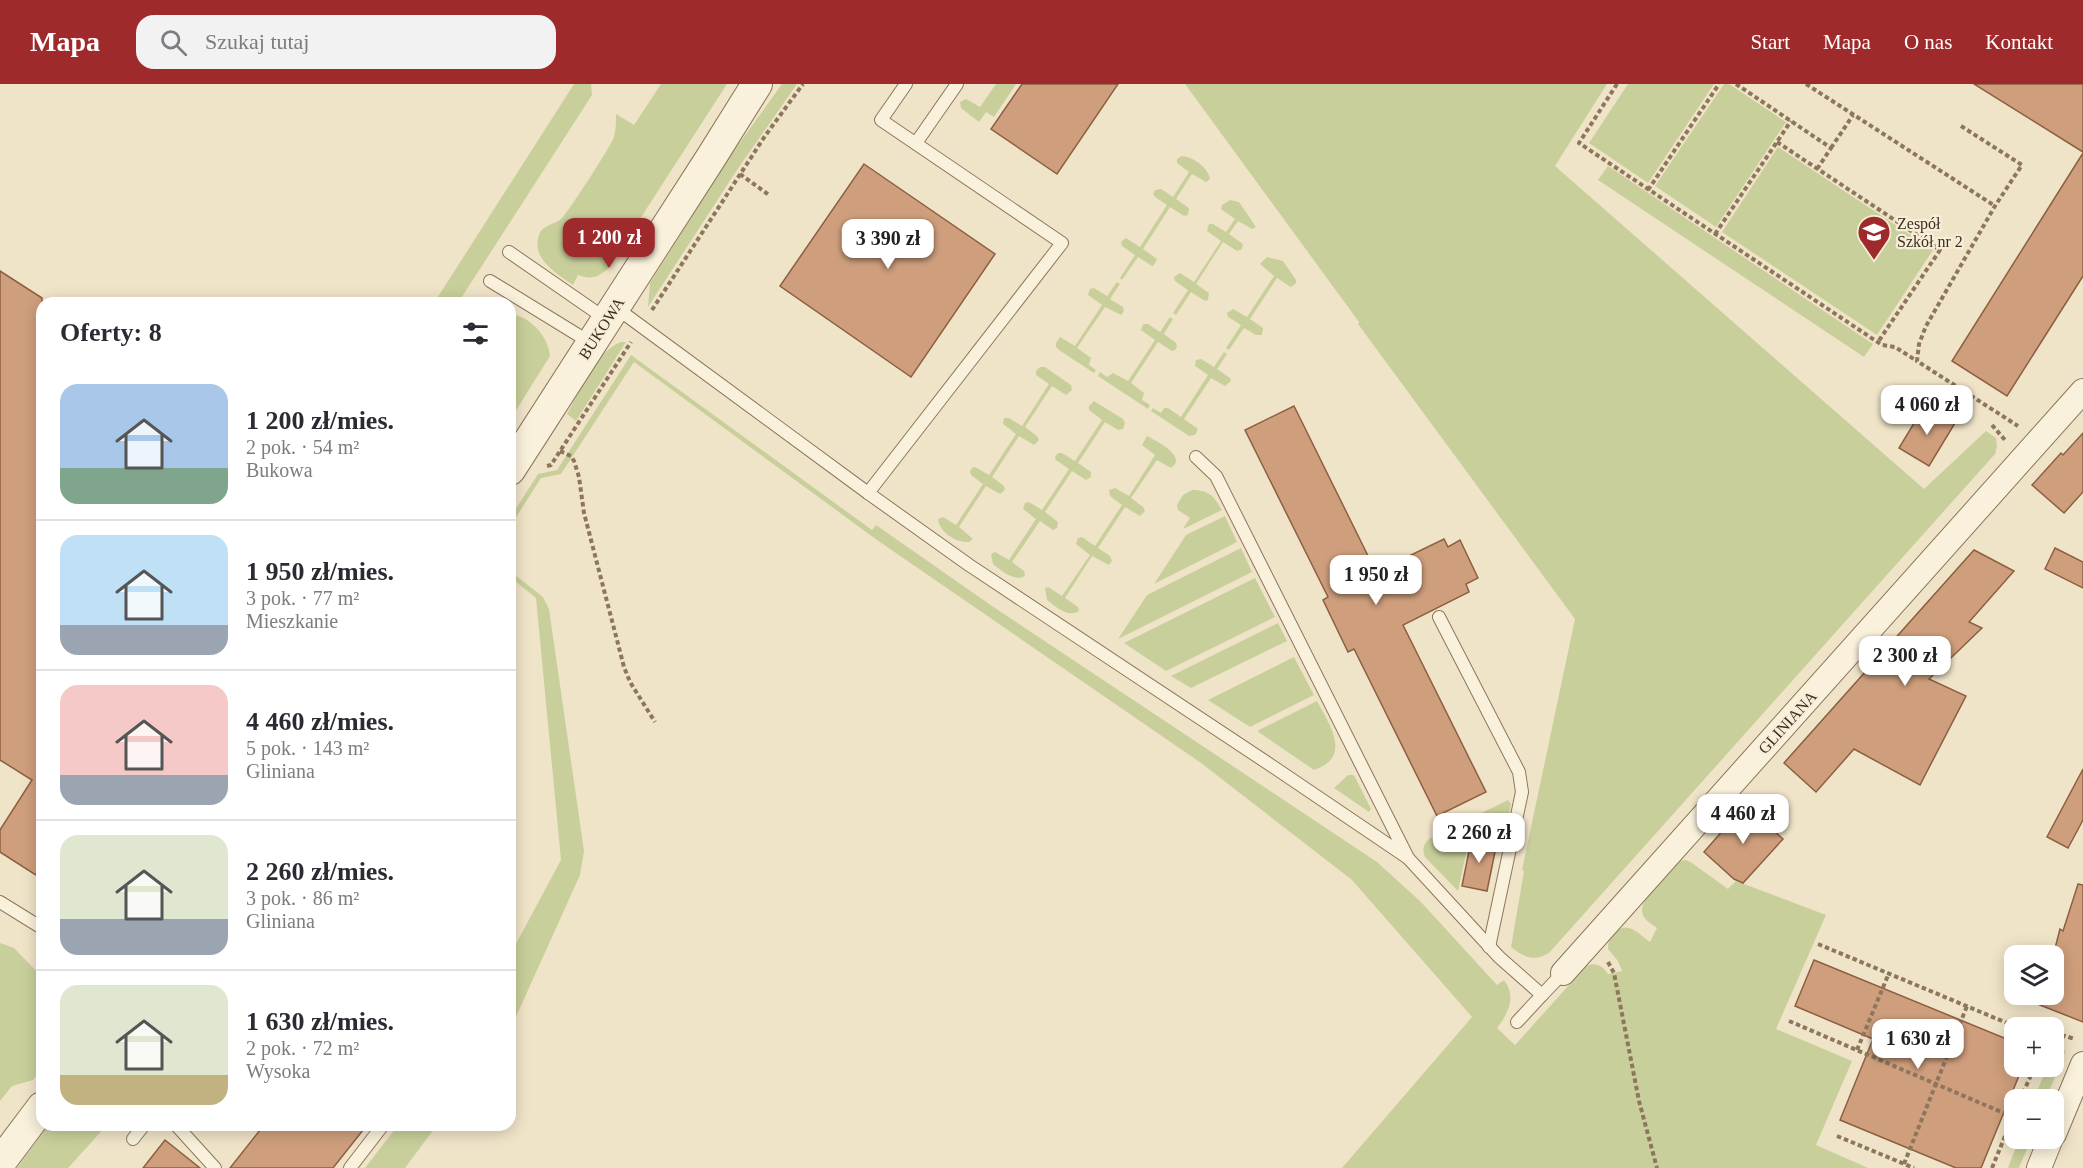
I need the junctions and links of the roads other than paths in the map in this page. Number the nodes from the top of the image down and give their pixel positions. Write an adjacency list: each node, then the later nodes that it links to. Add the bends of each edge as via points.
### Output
1 (906, 84): 4 (lane, via 881,120)
2 (957, 84): 4 (lane)
3 (756, 88): 7 (street, BUKOWA)
4 (916, 143): 11 (lane, via 1062,243)
5 (509, 252): 7 (lane)
6 (490, 281): 7 (lane)
7 (603, 323): 10 (street, BUKOWA); 11 (lane)
8 (2083, 391): 17 (street, GLINIANA)
9 (1196, 457): 13 (lane, via 1216,476)
10 (516, 461)
11 (868, 493): 13 (lane)
12 (1439, 617): 16 (lane, via 1519,772 1522,792)
13 (1408, 858): 16 (lane)
14 (0, 902): 15 (lane)
15 (36, 924)
16 (1489, 947): 18 (lane)
17 (1563, 973): 18 (lane)
18 (1542, 995): 19 (lane)
19 (1517, 1022)
20 (2083, 1064): 21 (street)
21 (2064, 1110)
22 (36, 1115): 28 (street)
23 (139, 1131): 26 (lane)
24 (181, 1131): 29 (lane)
25 (378, 1131): 30 (lane)
26 (133, 1139)
27 (2047, 1149): 31 (street)
28 (0, 1163)
29 (214, 1168)
30 (350, 1168)
31 (2039, 1168)

